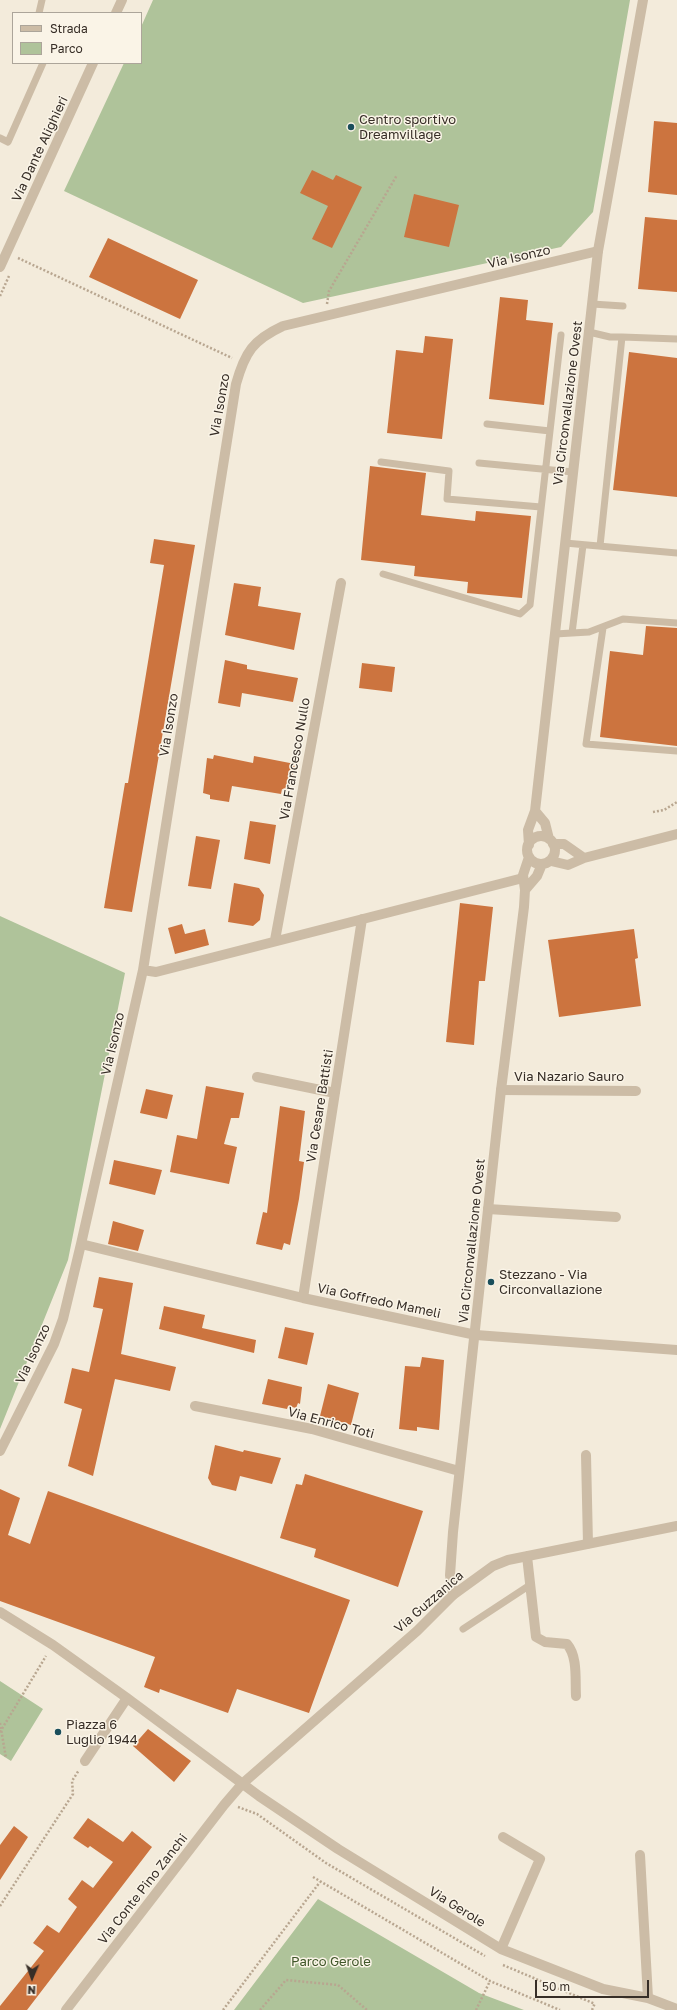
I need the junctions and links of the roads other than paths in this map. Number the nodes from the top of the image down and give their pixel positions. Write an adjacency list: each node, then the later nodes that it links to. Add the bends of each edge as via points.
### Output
1 (42, 0): 4 (lane)
2 (122, 0): 5 (street)
3 (643, 0): 9 (street, Via Circonvallazione Ovest)
4 (39, 12)
5 (116, 12)
6 (43, 64): 8 (lane, via 8,142)
7 (93, 64): 10 (street, Via Dante Alighieri)
8 (0, 138)
9 (598, 251): 11 (street, Via Circonvallazione Ovest); 46 (street, Via Isonzo, via 283,326 265,334 242,363 236,384)
10 (0, 267)
11 (592, 304): 12 (lane); 13 (street, Via Circonvallazione Ovest)
12 (623, 306)
13 (589, 332): 15 (lane); 22 (street, Via Circonvallazione Ovest)
14 (561, 335): 18 (lane)
15 (622, 337): 16 (lane); 26 (lane)
16 (677, 340)
17 (486, 424): 18 (lane)
18 (550, 431): 21 (lane)
19 (381, 462): 23 (lane, via 449,472 447,498)
20 (479, 463): 21 (lane)
21 (547, 470): 22 (lane); 23 (lane)
22 (573, 472): 24 (street, Via Circonvallazione Ovest)
23 (541, 507): 28 (lane, via 530,605 520,614)
24 (565, 543): 25 (lane); 33 (street, Via Circonvallazione Ovest)
25 (583, 545): 26 (lane); 32 (lane)
26 (600, 546): 27 (lane)
27 (677, 553)
28 (383, 574)
29 (341, 583): 45 (street, Via Francesco Nullo)
30 (677, 623): 31 (lane, via 623,619)
31 (603, 628): 32 (lane); 34 (lane, via 586,744)
32 (572, 633): 33 (lane)
33 (555, 634): 35 (street, Via Circonvallazione Ovest)
34 (677, 751)
35 (535, 811): 37 (street, via 545,823); 38 (street, Via Circonvallazione Ovest, via 528,830)
36 (677, 834): 40 (street)
37 (551, 841): 38 (street, via 538,837); 40 (street, via 564,844); 41 (street, via 555,853)
38 (529, 845): 39 (street)
39 (529, 857): 41 (street, via 535,862); 42 (street, Via Circonvallazione Ovest)
40 (584, 858): 41 (street, via 568,865)
41 (546, 862): 43 (street)
42 (523, 878): 43 (street, Via Circonvallazione Ovest); 44 (street)
43 (525, 890): 48 (street, Via Circonvallazione Ovest)
44 (362, 919): 45 (street); 50 (street, Via Cesare Battisti)
45 (275, 940): 46 (street, via 156,972)
46 (143, 970): 53 (street, Via Isonzo)
47 (257, 1077): 50 (street)
48 (501, 1090): 49 (street, Via Nazario Sauro); 51 (street, Via Circonvallazione Ovest)
49 (636, 1091)
50 (335, 1093): 54 (street, Via Cesare Battisti)
51 (488, 1209): 52 (street); 55 (street, Via Circonvallazione Ovest)
52 (616, 1217)
53 (81, 1244): 54 (street, Via Goffredo Mameli); 58 (street, Via Isonzo, via 54,1344)
54 (303, 1298): 55 (street, Via Goffredo Mameli)
55 (476, 1335): 56 (street, Via Goffredo Mameli); 60 (street, Via Circonvallazione Ovest)
56 (677, 1350)
57 (195, 1406): 60 (street, Via Enrico Toti, via 312,1429)
58 (0, 1451)
59 (586, 1455): 62 (street)
60 (459, 1471): 65 (street, Via Circonvallazione Ovest, via 450,1575)
61 (677, 1526): 62 (street, Via Guzzanica)
62 (588, 1544): 63 (street, Via Guzzanica)
63 (528, 1556): 64 (street); 65 (street, Via Guzzanica, via 493,1566)
64 (530, 1585): 67 (lane); 68 (street, via 536,1637 545,1642 566,1644 570,1648 574,1655)
65 (453, 1595): 71 (street, Via Guzzanica, via 417,1631)
66 (0, 1612): 69 (street, Via Gerole, via 53,1645)
67 (463, 1629)
68 (576, 1696)
69 (127, 1698): 70 (street); 71 (street, Via Gerole)
70 (85, 1761)
71 (242, 1784): 74 (street, Via Gerole, via 338,1848); 76 (street, Via Conte Pino Zanchi)
72 (503, 1837): 74 (street, via 540,1859)
73 (640, 1855): 75 (street)
74 (501, 1949): 75 (street, Via Gerole, via 603,1989)
75 (648, 1998): 77 (street, Via Gerole)
76 (66, 2010)
77 (677, 2010)

